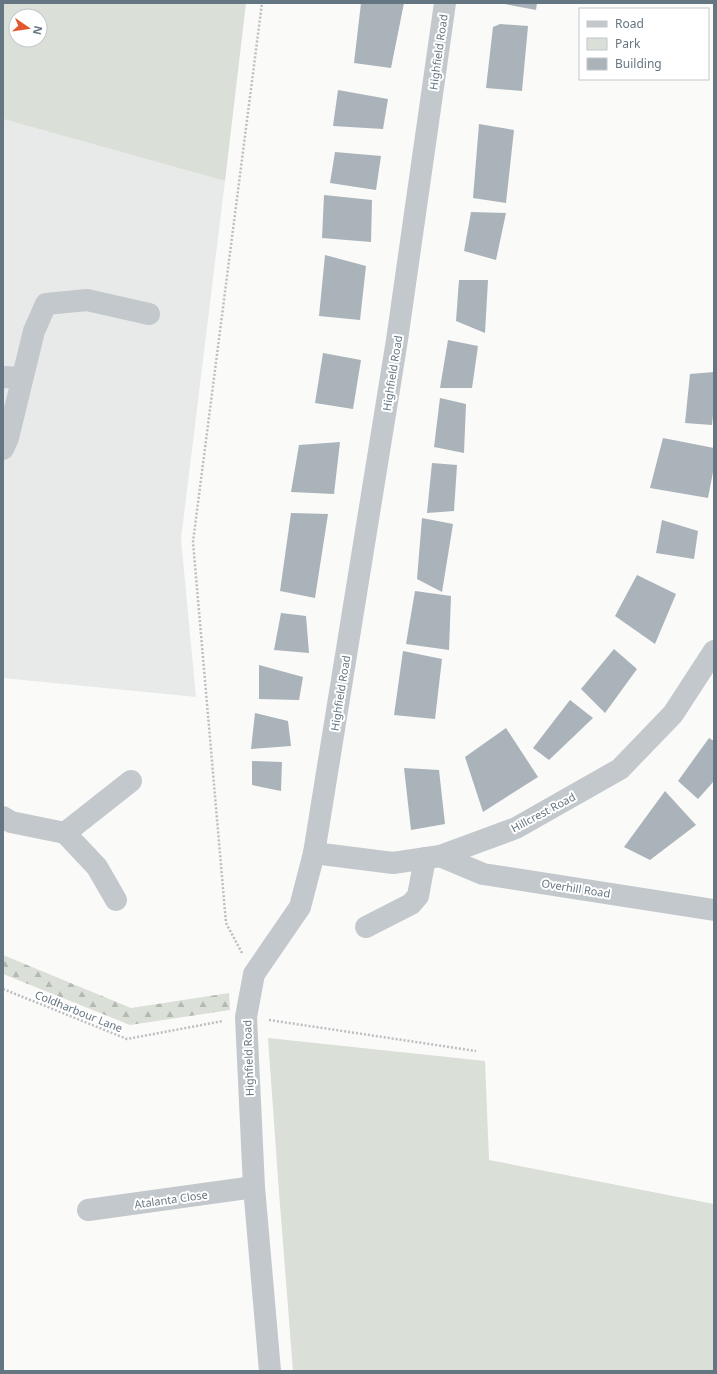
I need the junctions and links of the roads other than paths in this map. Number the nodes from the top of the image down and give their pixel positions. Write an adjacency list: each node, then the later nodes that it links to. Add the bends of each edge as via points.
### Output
1 (445, 3): 9 (street, Highfield Road, via 397,340)
2 (149, 314): 3 (street, via 87,300 46,304)
3 (13, 378): 4 (street, via 8,438)
4 (3, 449)
5 (714, 651): 10 (street, Hillcrest Road, via 673,714 620,769 516,828)
6 (131, 780): 8 (street)
7 (3, 817): 8 (street, via 11,822)
8 (66, 834): 11 (street, via 97,867)
9 (314, 854): 10 (street, Hillcrest Road, via 393,863); 14 (street, Highfield Road, via 300,907 254,974 246,1017)
10 (432, 857): 12 (street, Overhill Road, via 484,874); 13 (street, via 418,896 411,904)
11 (116, 900)
12 (714, 910)
13 (366, 928)
14 (254, 1188): 15 (street, Atalanta Close); 16 (street, Highfield Road)
15 (88, 1210)
16 (270, 1371)

